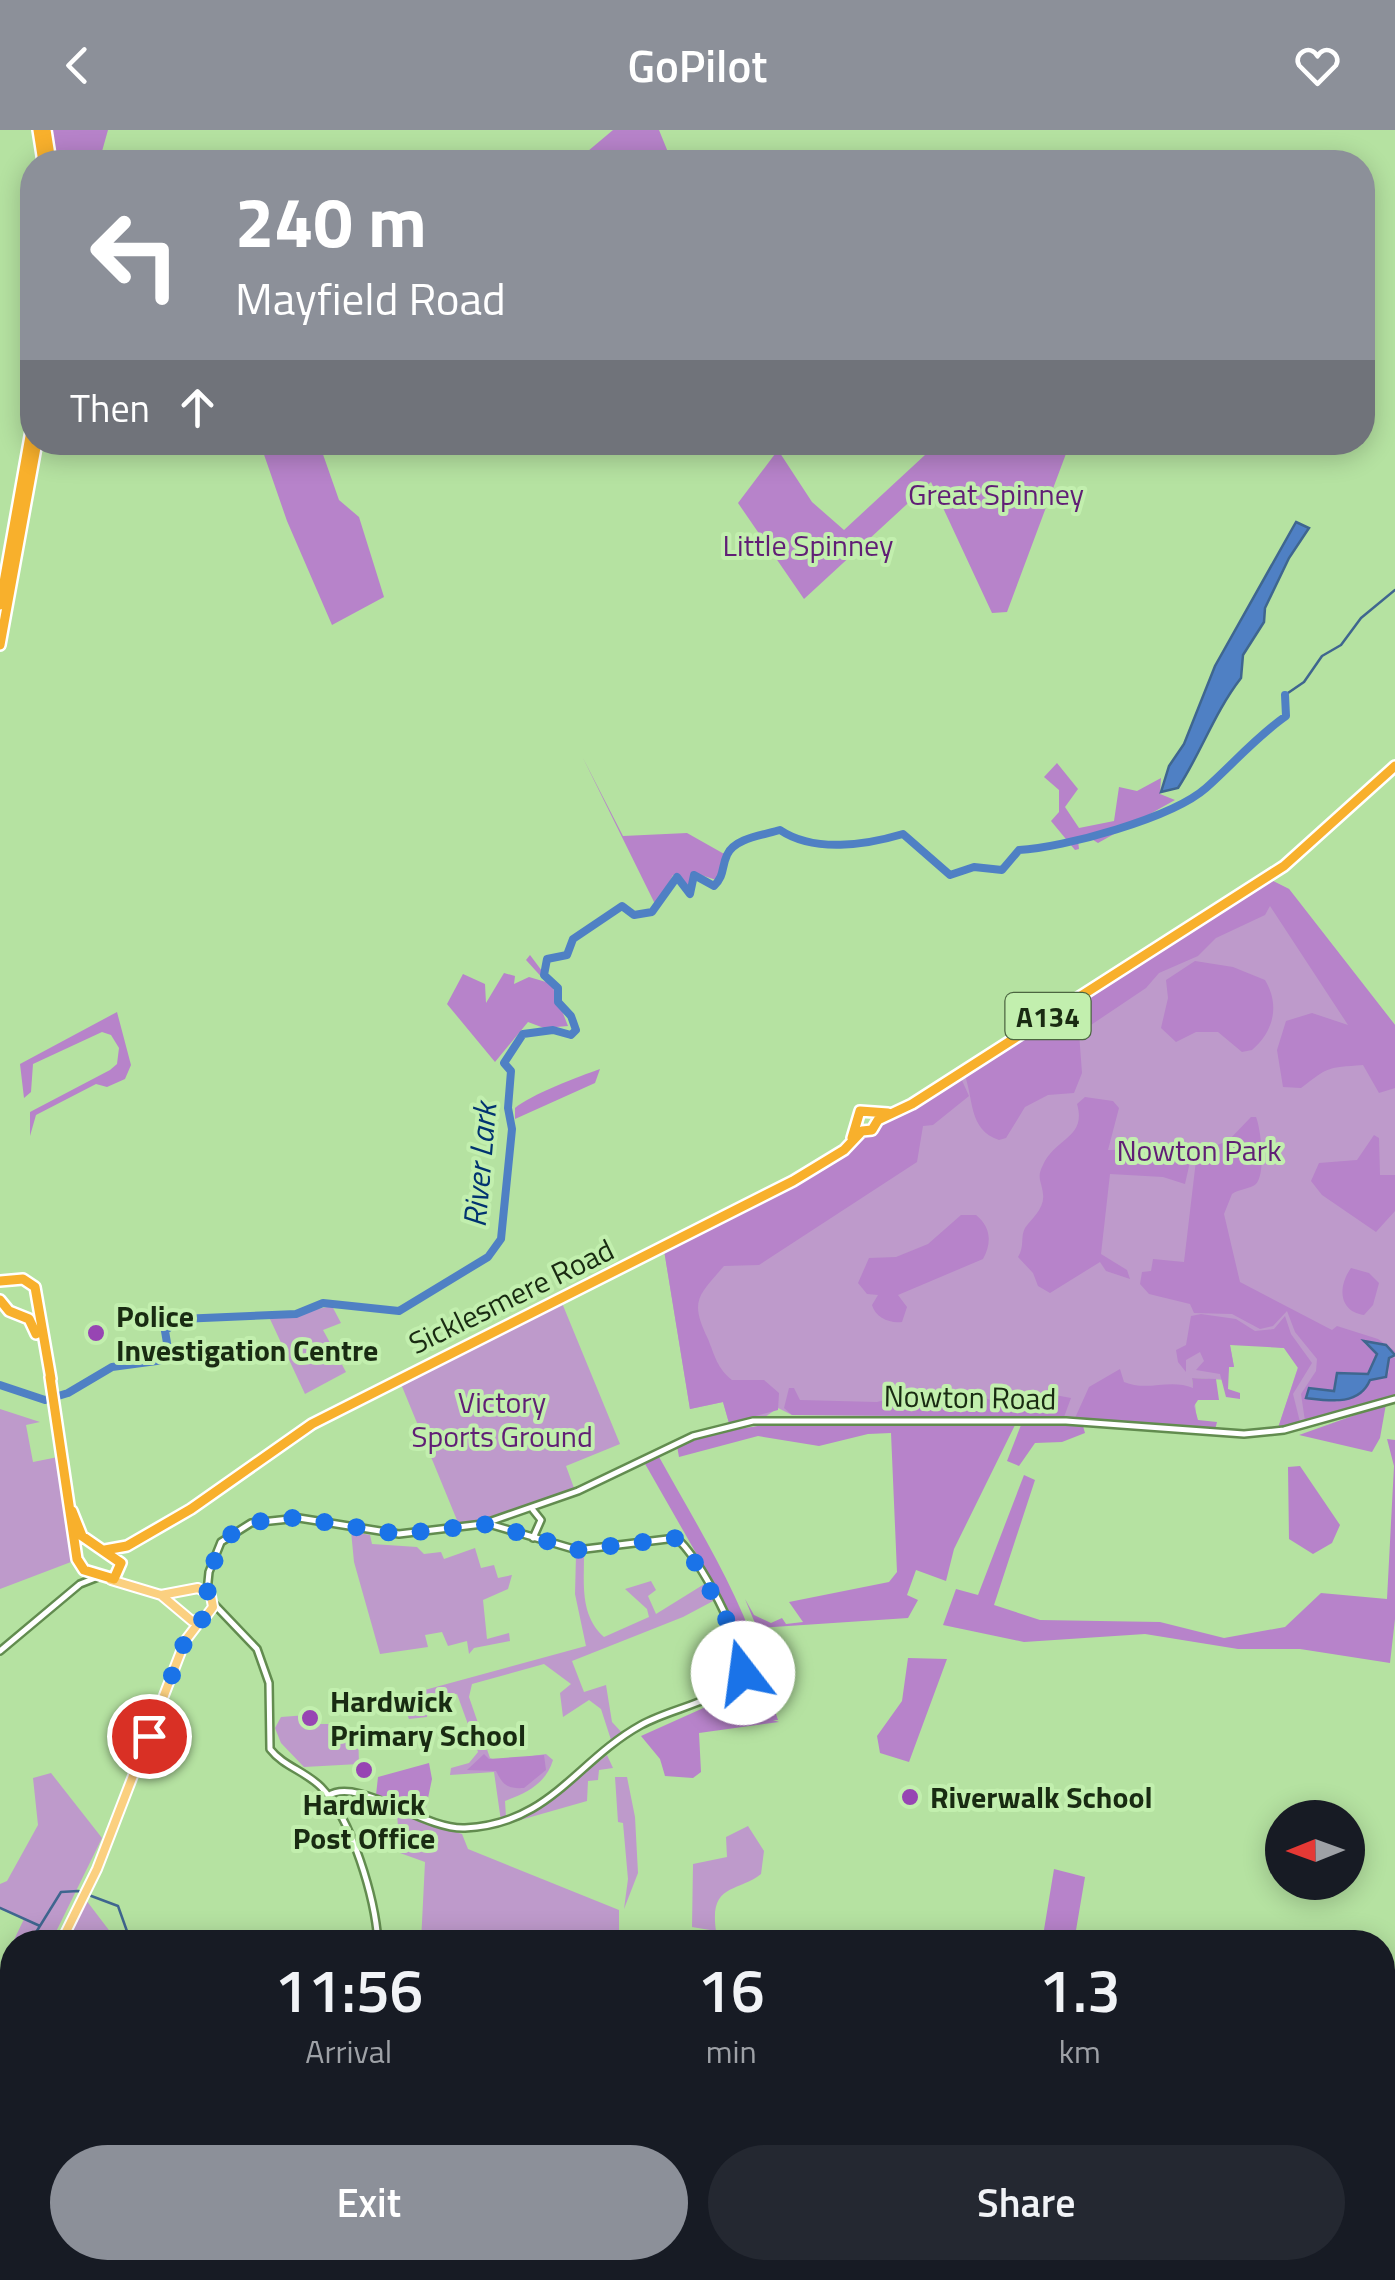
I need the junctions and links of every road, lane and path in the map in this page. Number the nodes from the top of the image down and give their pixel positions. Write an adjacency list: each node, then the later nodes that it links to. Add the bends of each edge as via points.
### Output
1 (27, 455): 3 (highway)
2 (35, 455): 4 (highway)
3 (0, 605)
4 (0, 645)
5 (1395, 766): 6 (highway, Sicklesmere Road / A134, via 1319,839 1205,917 912,1104)
6 (877, 1117): 7 (highway, Sicklesmere Road / A134, via 872,1130); 7 (highway, Sicklesmere Road / A134, via 860,1111)
7 (859, 1128): 21 (highway, Sicklesmere Road / A134, via 848,1146 768,1195 312,1424)
8 (0, 1280): 9 (highway)
9 (13, 1280): 10 (highway, via 30,1282); 11 (highway)
10 (36, 1297): 12 (highway); 13 (highway)
11 (2, 1303): 12 (highway)
12 (16, 1313): 13 (highway, via 33,1326)
13 (47, 1364): 16 (highway)
14 (1395, 1399): 15 (street, Nowton Road, via 1284,1430 1244,1434 1066,1420 754,1421 668,1446)
15 (556, 1500): 17 (street, Nowton Road); 19 (street, Nowton Road)
16 (72, 1511): 24 (highway, via 78,1532); 25 (highway)
17 (525, 1512): 18 (street, Nowton Road); 19 (street, via 537,1512)
18 (514, 1516): 20 (street, Nowton Road); 22 (street)
19 (541, 1520): 23 (street, Nowton Road)
20 (483, 1524): 22 (street); 27 (street, Nowton Road, via 399,1534 271,1518 226,1536)
21 (152, 1532): 24 (highway, Sicklesmere Road / A134, via 128,1546); 26 (highway, Sicklesmere Road / A134, via 126,1552)
22 (513, 1532): 23 (street)
23 (534, 1538): 41 (street, via 577,1550 676,1538 742,1648 743,1673 719,1692 636,1728 544,1804 498,1823 468,1828 416,1819 352,1789)
24 (101, 1549): 25 (highway, via 84,1549); 26 (highway)
25 (80, 1566): 28 (highway); 30 (street)
26 (121, 1567): 29 (highway, Sicklesmere Road); 31 (main road)
27 (209, 1572): 32 (street, Nowton Road); 33 (street)
28 (98, 1577): 29 (highway); 30 (street)
29 (110, 1580): 31 (main road)
30 (77, 1588): 40 (street)
31 (138, 1588): 34 (main road)
32 (188, 1590): 33 (main road); 34 (main road); 36 (main road)
33 (208, 1592): 35 (main road)
34 (161, 1595): 36 (main road)
35 (212, 1601): 37 (street); 38 (main road)
36 (183, 1614): 38 (main road); 39 (main road)
37 (228, 1618): 38 (street); 41 (street, via 248,1634 265,1670 270,1749)
38 (204, 1619): 39 (main road)
39 (185, 1641): 42 (main road)
40 (0, 1651)
41 (328, 1796): 43 (street, via 366,1878)
42 (68, 1930)
43 (376, 1930)

